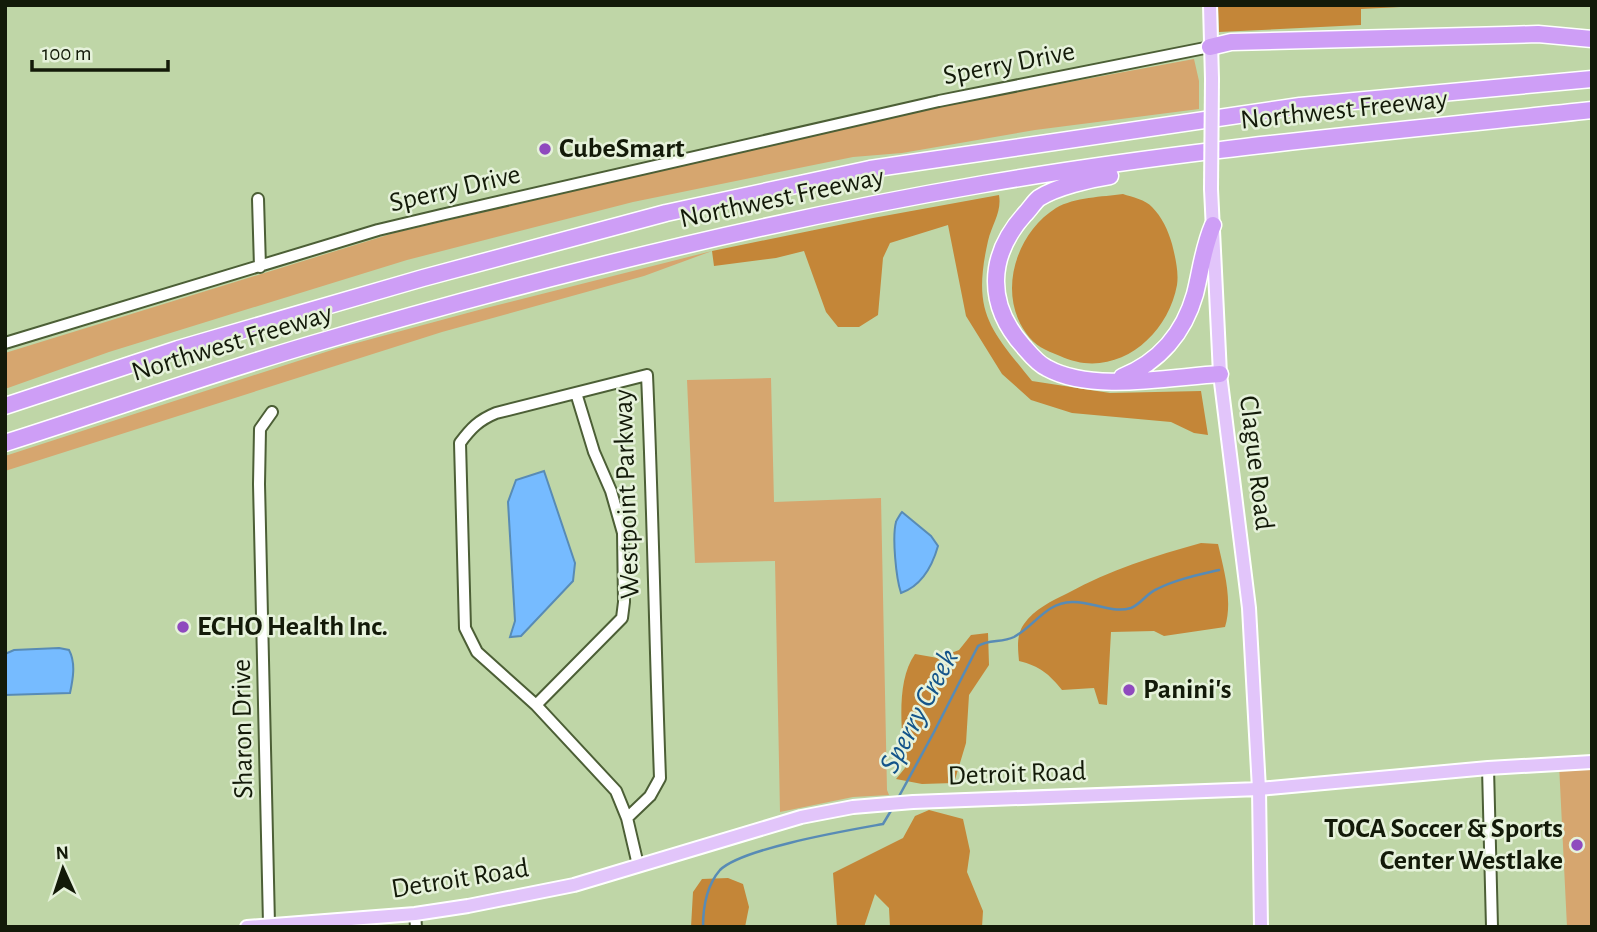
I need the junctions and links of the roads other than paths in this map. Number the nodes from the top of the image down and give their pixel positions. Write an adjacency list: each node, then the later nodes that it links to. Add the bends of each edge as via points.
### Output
1 (1210, 5): 3 (main road, Clague Road)
2 (1592, 39): 3 (highway, via 1538,34 1231,42)
3 (1210, 47): 8 (main road, Clague Road, bridge); 9 (street, Sperry Drive, via 939,101 453,212)
4 (1592, 79): 14 (highway, Northwest Freeway, via 1300,106 870,169 666,213 423,278 178,349)
5 (1592, 110): 6 (highway, Northwest Freeway)
6 (1185, 155): 12 (highway, via 1083,181 1040,198 1003,244 996,272 998,302 1009,331 1047,368 1083,381); 16 (highway, Northwest Freeway, via 985,184 600,264 300,348)
7 (258, 199): 9 (street)
8 (1213, 225): 11 (main road, Clague Road); 12 (highway, via 1194,296 1172,343 1135,372)
9 (260, 267): 10 (street, Sperry Drive)
10 (5, 343)
11 (1220, 374): 12 (highway); 20 (main road, Clague Road, via 1249,607)
12 (1107, 382)
13 (576, 393): 17 (street, via 622,533 622,618); 17 (street, Westpoint Parkway, via 481,419 460,443 465,628 477,652); 21 (street, Westpoint Parkway, via 647,375 660,778 650,796)
14 (5, 407)
15 (272, 412): 24 (street, Sharon Drive, via 260,429 259,484)
16 (5, 443)
17 (536, 705): 21 (street, Westpoint Parkway, via 616,791)
18 (1592, 762): 19 (main road, Detroit Road)
19 (1488, 768): 20 (main road, Detroit Road); 27 (street)
20 (1259, 789): 22 (main road, Detroit Road, via 883,804 801,817); 26 (main road, Clague Road)
21 (627, 818): 22 (street, Westpoint Parkway)
22 (638, 865): 23 (main road, Detroit Road, via 574,885)
23 (416, 920): 24 (main road, Detroit Road)
24 (270, 924): 25 (main road, Detroit Road)
25 (247, 927)
26 (1261, 927)
27 (1492, 927)

